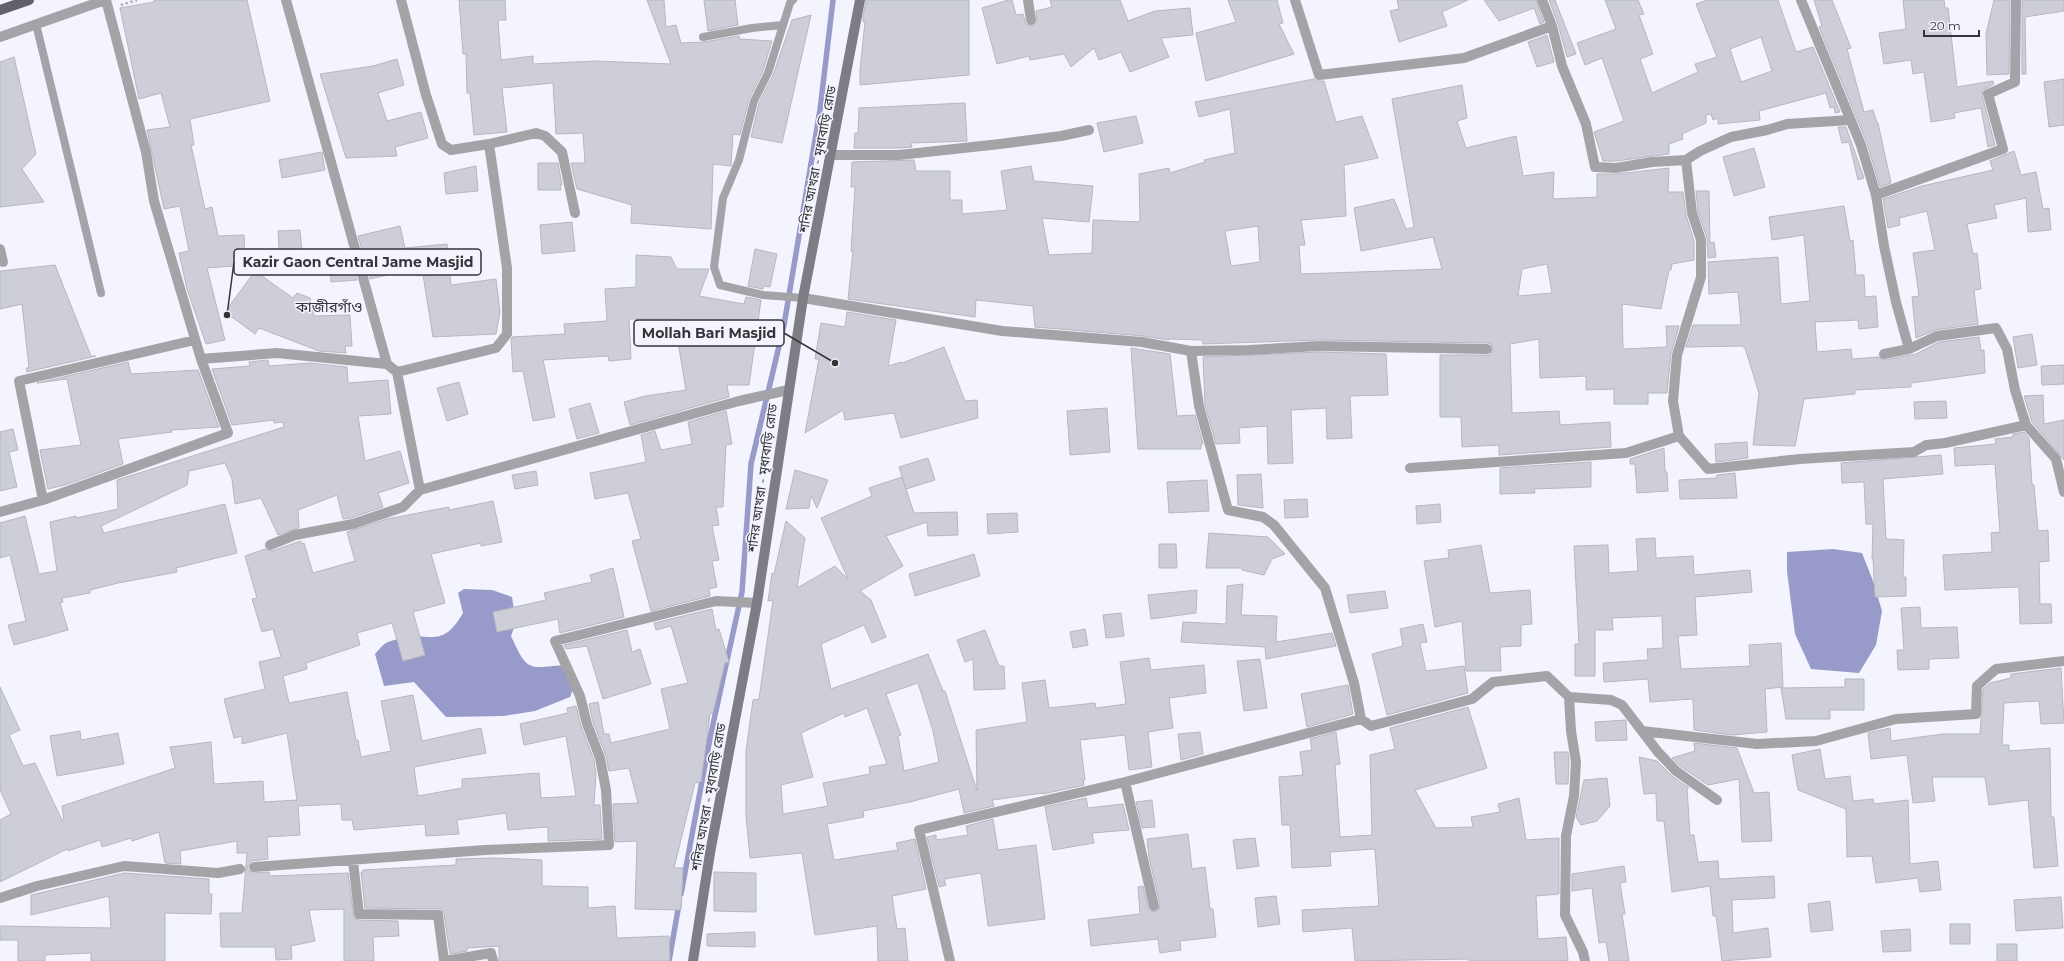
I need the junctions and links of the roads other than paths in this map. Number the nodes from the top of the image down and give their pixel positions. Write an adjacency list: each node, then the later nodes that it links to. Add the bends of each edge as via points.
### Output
1 (29, 0): 12 (main road)
2 (286, 0): 36 (street)
3 (401, 0): 21 (street, via 442,144 451,150)
4 (793, 0): 15 (lane)
5 (860, 0): 22 (main road, শনির আখরা - মৃধাবাড়ি রোড)
6 (1028, 0): 13 (street)
7 (1295, 0): 16 (street, via 1319,75 1464,58)
8 (1542, 0): 16 (street)
9 (1801, 0): 19 (street)
10 (2016, 0): 24 (street, via 2015,82 1988,94 2003,149)
11 (105, 3): 14 (street); 30 (street, via 146,152 154,201)
12 (0, 10)
13 (1031, 20)
14 (36, 24): 17 (street); 28 (lane)
15 (783, 25): 18 (lane); 29 (lane, via 768,73 754,102 739,160 723,198 714,267 720,285 763,295)
16 (1552, 26): 23 (street, via 1562,66 1586,124 1595,166 1616,168)
17 (0, 37)
18 (703, 37)
19 (1850, 120): 23 (street, via 1787,124 1731,137); 24 (street, via 1861,145)
20 (1089, 130): 22 (street, via 1061,136 899,155)
21 (489, 144): 25 (street, via 536,133 545,136 562,152); 37 (street, via 507,268 507,334 496,348)
22 (831, 155): 29 (main road, শনির আখরা - মৃধাবাড়ি রোড)
23 (1686, 160): 40 (street, via 1692,213 1701,240 1701,276 1677,355 1673,401)
24 (1876, 195): 32 (street, via 1896,302)
25 (575, 213)
26 (0, 249): 27 (street)
27 (3, 262)
28 (101, 293)
29 (803, 298): 33 (street, via 1002,331 1142,342); 38 (main road, শনির আখরা - মৃধাবাড়ি রোড)
30 (195, 340): 35 (street); 44 (street, via 19,381)
31 (1487, 349): 33 (street, via 1318,346)
32 (1909, 349): 34 (street); 39 (street, via 1937,336 1996,328 2007,349 2015,390)
33 (1191, 351): 50 (street, via 1198,406 1228,510 1263,517 1274,525 1325,588 1354,682)
34 (1884, 354)
35 (201, 359): 36 (street, via 277,352); 44 (street, via 228,433)
36 (387, 364): 37 (street)
37 (397, 372): 42 (street)
38 (788, 390): 42 (street, via 739,401); 47 (main road, শনির আখরা - মৃধাবাড়ি রোড)
39 (2026, 424): 40 (street, via 1926,445 1914,452 1800,459 1708,469); 43 (street, via 2056,459)
40 (1679, 436): 41 (street, via 1626,453)
41 (1410, 468)
42 (420, 490): 46 (street, via 403,507 354,524 295,534)
43 (2064, 492)
44 (43, 500): 45 (street)
45 (0, 512)
46 (270, 545)
47 (757, 603): 54 (street, via 716,601 555,641 580,696 600,758 606,790 609,845 485,850); 61 (main road, শনির আখরা - মৃধাবাড়ি রোড)
48 (2064, 661): 51 (street, via 1996,670 1977,686 1976,714 1896,719 1816,742 1757,744)
49 (1569, 697): 50 (street, via 1547,676 1494,682 1472,699 1371,726); 51 (street, via 1611,700 1622,705); 63 (street, via 1576,762 1574,796 1566,836 1564,915)
50 (1361, 719): 52 (street)
51 (1642, 731): 53 (street, via 1676,771)
52 (1125, 782): 58 (street); 62 (street, via 919,830)
53 (1717, 800)
54 (353, 861): 55 (street); 59 (street, via 358,914 438,915)
55 (254, 867)
56 (240, 869): 57 (street, via 218,873 124,866 37,886)
57 (0, 898)
58 (1154, 906)
59 (444, 961): 60 (street, via 491,953)
60 (493, 961)
61 (693, 961)
62 (950, 961)
63 (1585, 961)

